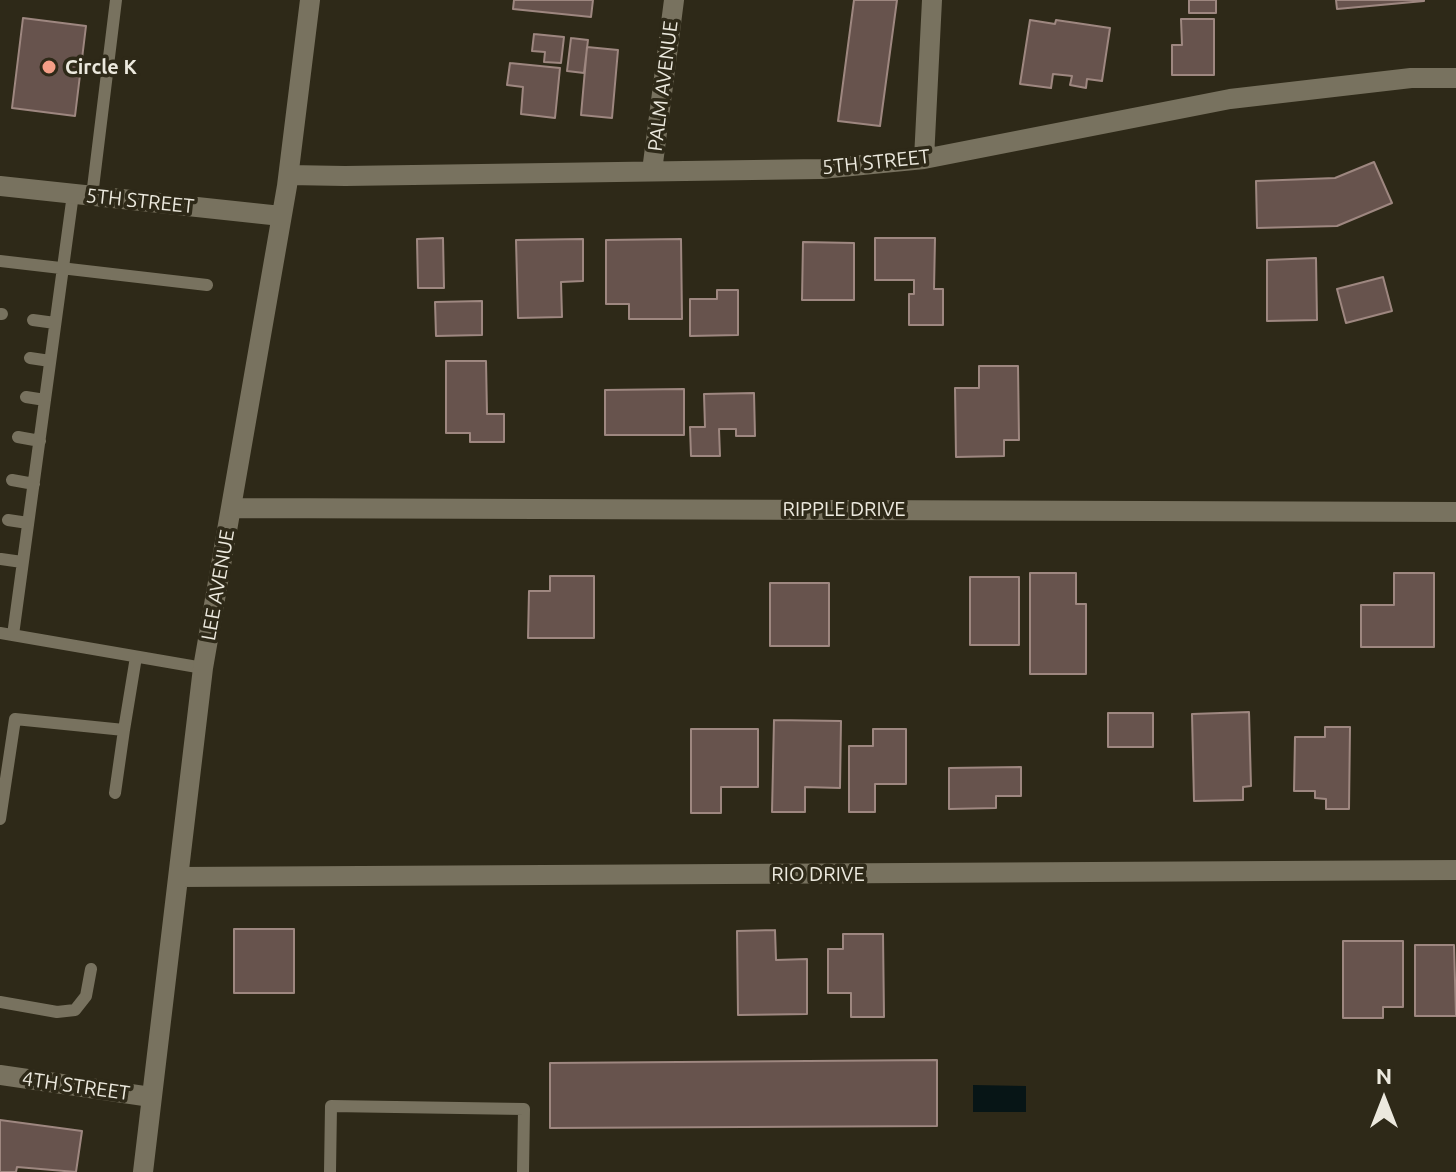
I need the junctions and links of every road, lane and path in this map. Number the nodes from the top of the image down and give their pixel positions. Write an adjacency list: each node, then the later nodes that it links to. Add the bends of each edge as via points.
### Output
1 (116, 0): 10 (lane)
2 (310, 0): 8 (street, LEE AVENUE)
3 (674, 0): 7 (street, PALM AVENUE)
4 (932, 0): 6 (street)
5 (1456, 78): 6 (street, 5TH STREET, via 1411,78 1230,99)
6 (924, 159): 7 (street, 5TH STREET, via 821,169)
7 (652, 171): 8 (street, 5TH STREET)
8 (289, 175): 11 (street, LEE AVENUE)
9 (0, 186): 10 (street, 5TH STREET)
10 (83, 195): 11 (street, 5TH STREET); 13 (lane)
11 (281, 216): 25 (street, LEE AVENUE)
12 (0, 261): 13 (lane)
13 (63, 268): 14 (lane); 16 (lane)
14 (207, 285)
15 (33, 320): 16 (lane)
16 (55, 323): 18 (lane)
17 (30, 358): 18 (lane)
18 (50, 361): 20 (lane)
19 (26, 397): 20 (lane)
20 (45, 400): 22 (lane)
21 (18, 437): 22 (lane)
22 (40, 441): 24 (lane)
23 (12, 480): 24 (lane)
24 (34, 484): 28 (lane)
25 (232, 508): 26 (street, RIPPLE DRIVE); 33 (street, LEE AVENUE)
26 (1456, 512)
27 (8, 520): 28 (lane)
28 (28, 523): 30 (lane)
29 (1, 559): 30 (lane)
30 (22, 562): 31 (lane)
31 (6, 634): 32 (lane)
32 (136, 657): 33 (lane); 36 (lane)
33 (203, 668): 40 (street, LEE AVENUE)
34 (0, 716): 35 (lane)
35 (15, 719): 36 (lane); 38 (lane)
36 (124, 730): 37 (lane)
37 (115, 793)
38 (0, 819)
39 (1456, 870): 40 (street, RIO DRIVE)
40 (179, 877): 44 (street, LEE AVENUE)
41 (91, 969): 42 (lane, via 86,996 75,1010)
42 (0, 1002)
43 (0, 1075): 44 (street, 4TH STREET)
44 (151, 1097): 45 (street, LEE AVENUE)
45 (144, 1166): 46 (street)
46 (164, 1172)
47 (330, 1172): 48 (lane, via 331,1106 524,1109)
48 (523, 1172)

